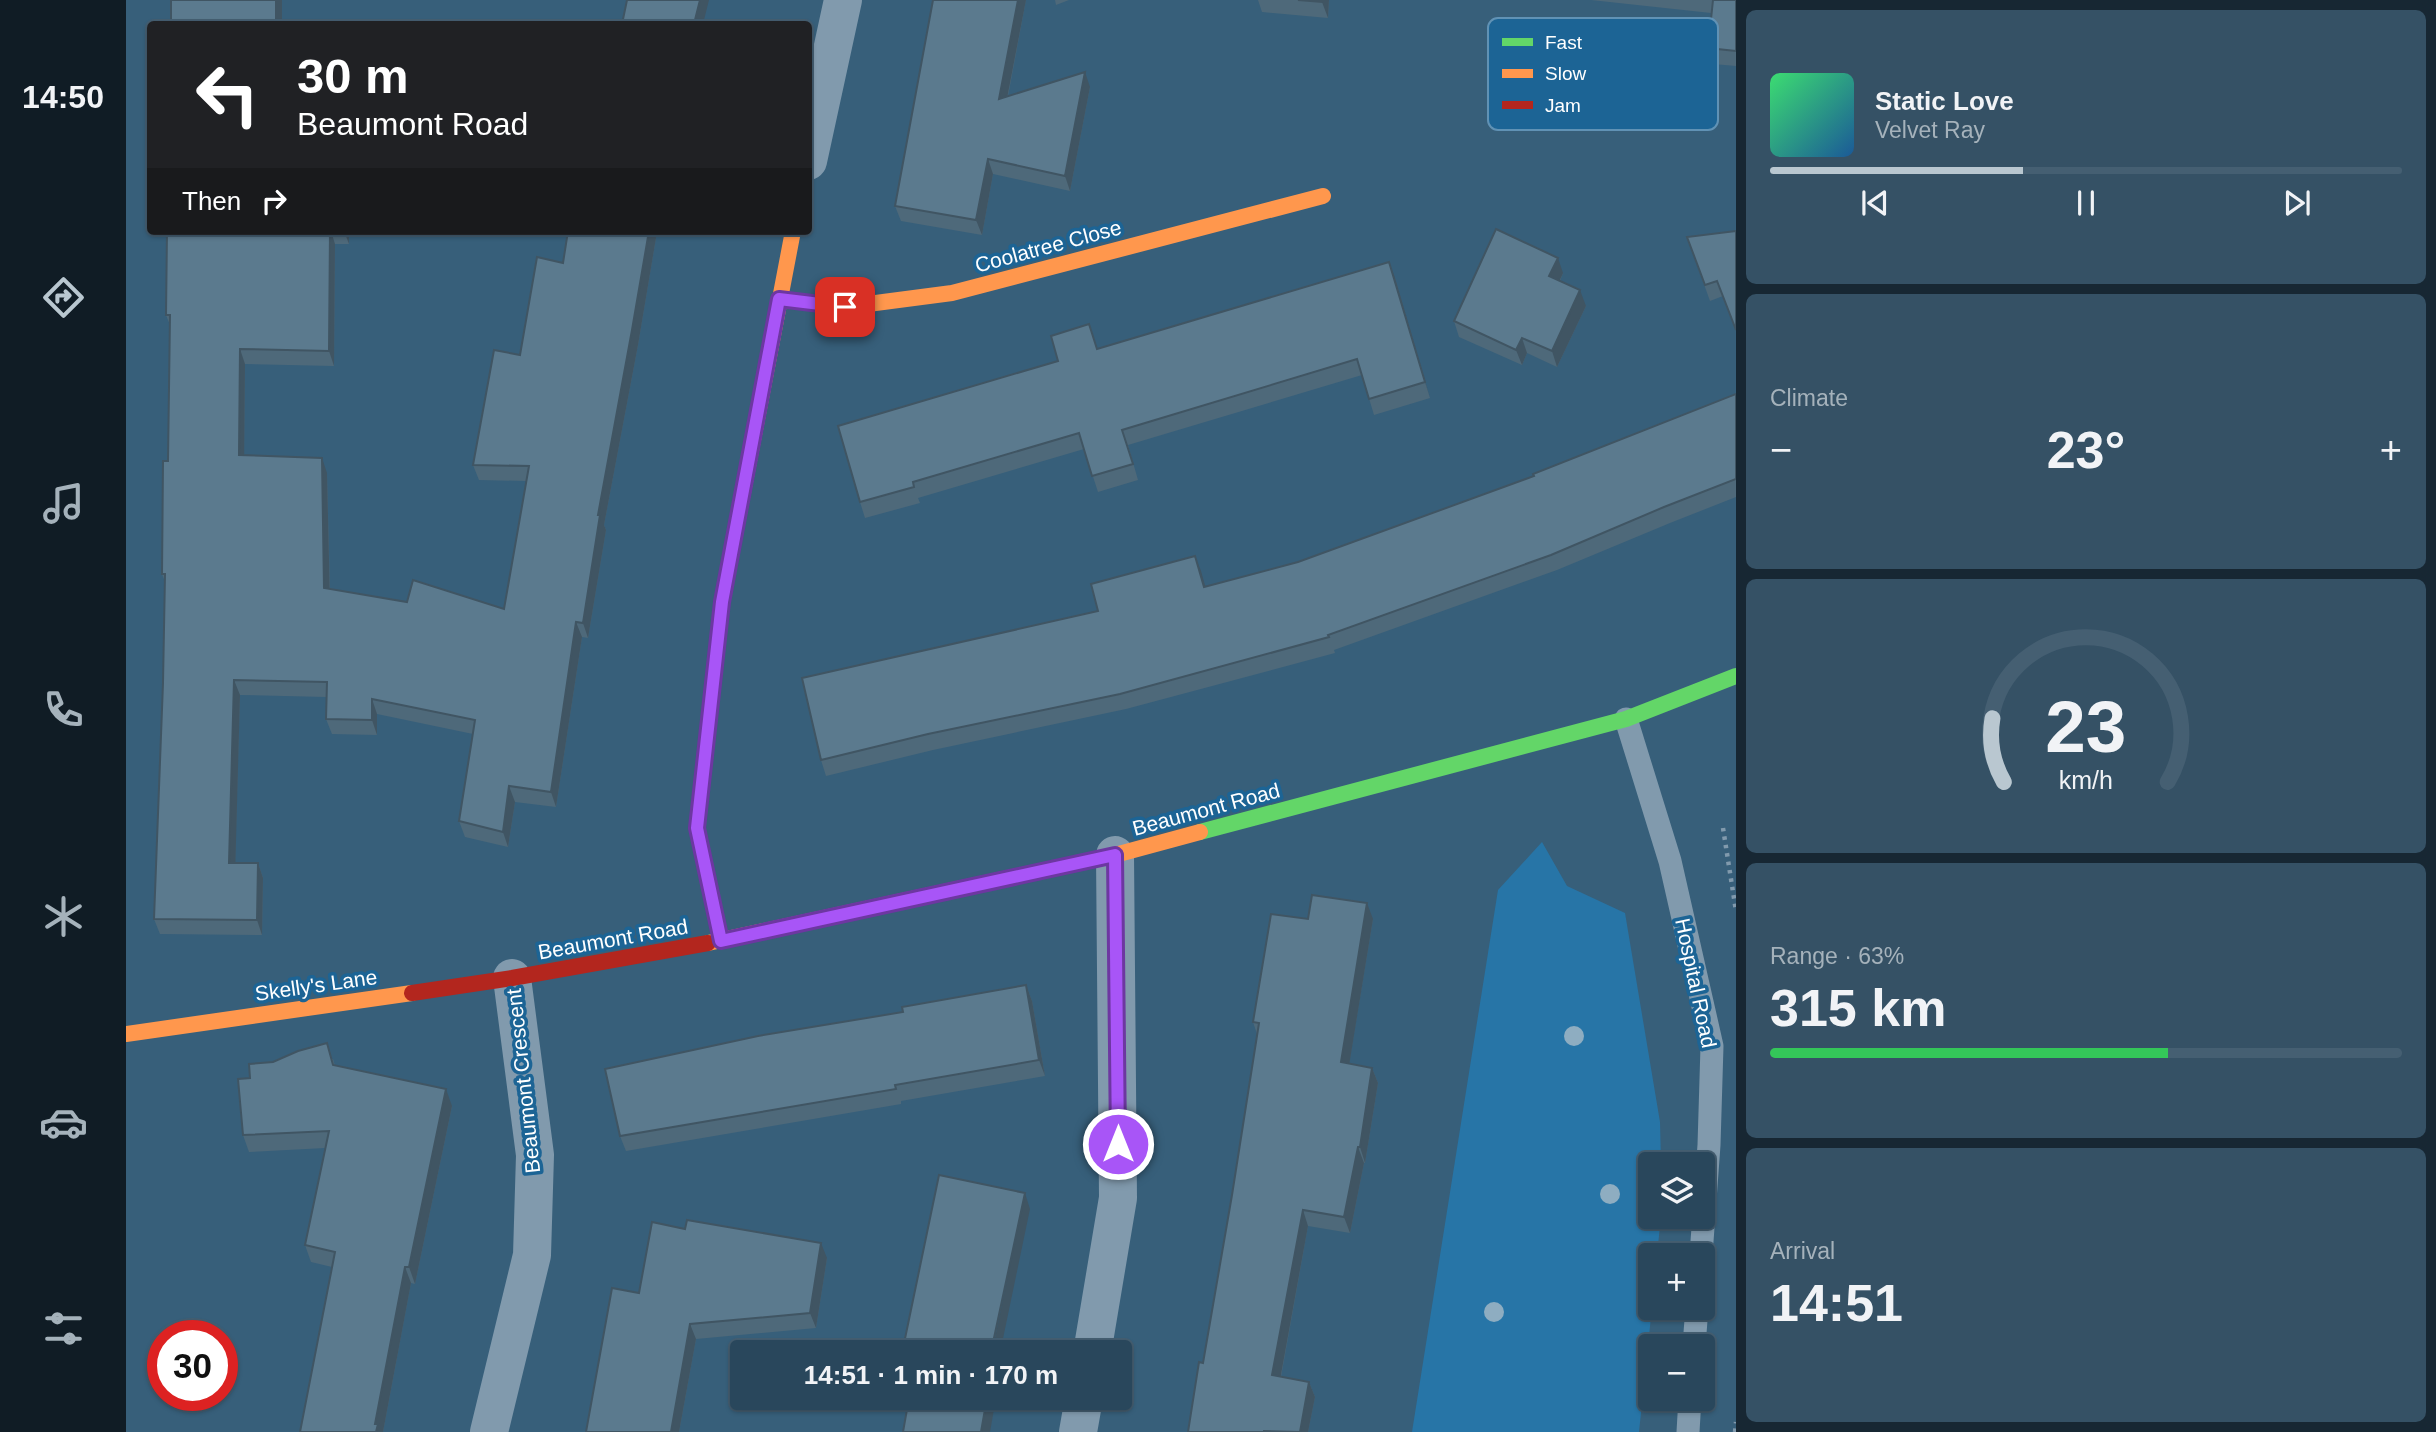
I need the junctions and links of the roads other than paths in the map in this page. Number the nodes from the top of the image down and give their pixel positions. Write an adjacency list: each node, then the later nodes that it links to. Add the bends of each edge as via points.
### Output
1 (843, 0): 2 (street)
2 (812, 143)
3 (1323, 196): 5 (street, Coolatree Close, via 952,293 845,307)
4 (792, 235): 5 (street)
5 (779, 299): 9 (street, via 722,602 697,828)
6 (1736, 676): 7 (street, Beaumont Road)
7 (1626, 719): 8 (street, Beaumont Road); 12 (lane, Hospital Road, via 1670,861 1712,1046)
8 (1115, 855): 9 (street, Beaumont Road); 13 (street, via 1118,1198)
9 (721, 941): 10 (street, Beaumont Road)
10 (512, 978): 11 (street, Skelly's Lane); 16 (street, Beaumont Crescent, via 535,1155 532,1255)
11 (126, 1034)
12 (1702, 1243)
13 (1094, 1340)
14 (1082, 1410): 17 (street)
15 (1689, 1411): 18 (lane)
16 (489, 1432)
17 (1078, 1432)
18 (1688, 1432)

